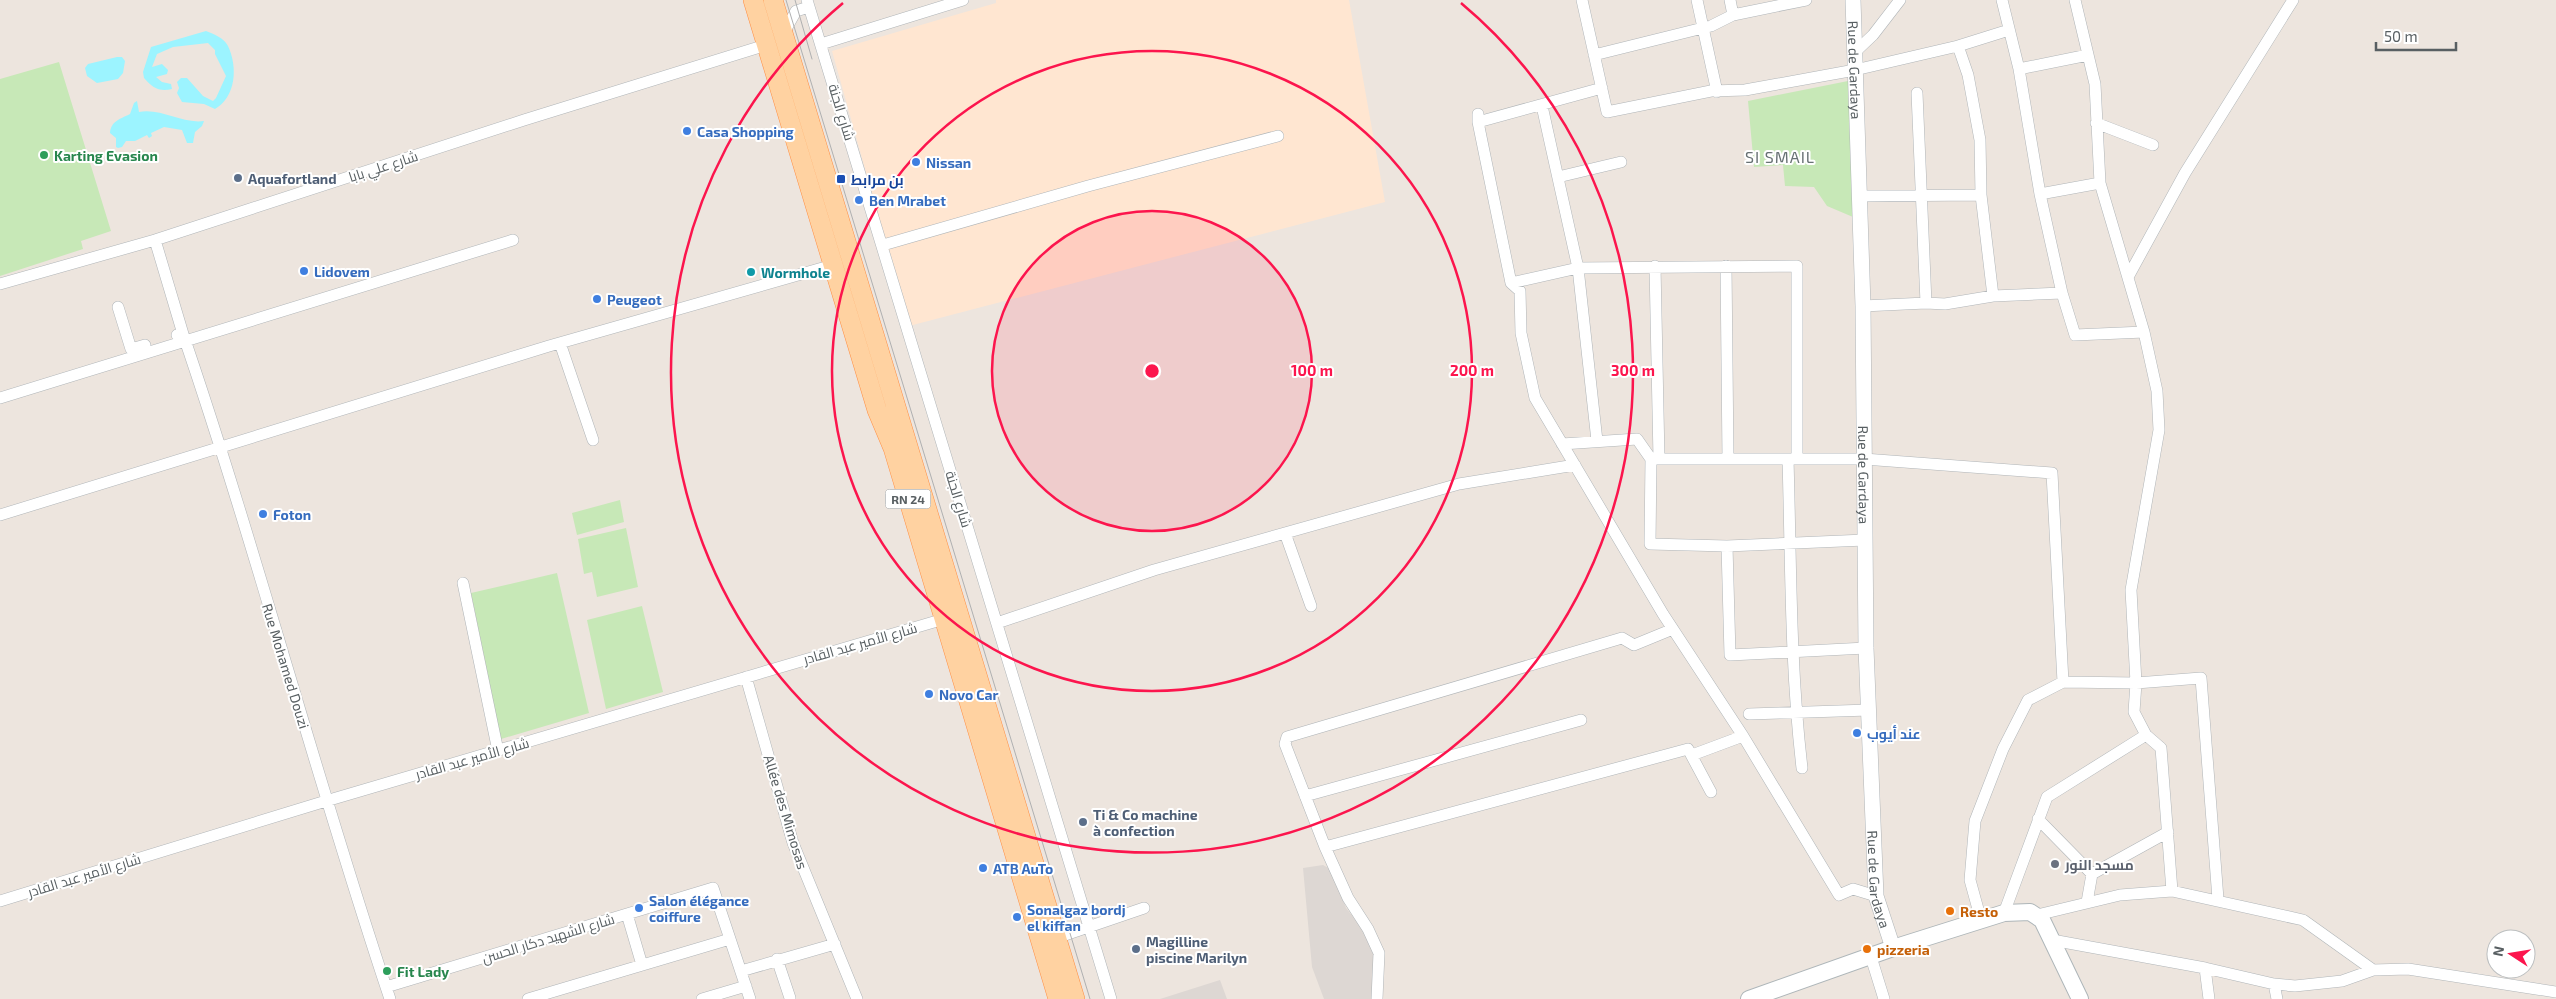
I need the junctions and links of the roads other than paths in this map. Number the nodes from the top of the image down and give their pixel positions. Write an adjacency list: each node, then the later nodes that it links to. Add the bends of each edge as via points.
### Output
1 (753, 0): 21 (main road, RN 24)
2 (773, 0): 19 (main road, RN 24)
3 (778, 0): 15 (street)
4 (963, 0): 20 (street)
5 (1582, 0): 24 (street)
6 (1697, 0): 17 (street)
7 (1730, 0): 16 (street)
8 (1853, 0): 23 (street, Rue de Gardaya)
9 (1900, 0): 23 (street, via 1873,35)
10 (2002, 0): 18 (street)
11 (2075, 0): 25 (street)
12 (2293, 0): 49 (street, via 2185,173)
13 (1799, 1): 16 (street)
14 (808, 4): 15 (street); 20 (street, شارع الجنة)
15 (796, 11): 19 (street, via 787,27)
16 (1733, 14): 17 (street)
17 (1704, 28): 24 (street); 29 (street)
18 (2010, 30): 22 (street); 26 (street)
19 (785, 40): 112 (main road, RN 24)
20 (822, 44): 44 (street, شارع الجنة)
21 (766, 45): 42 (street, شارع علي بابا); 45 (main road, RN 24, via 798,141)
22 (1958, 46): 27 (street); 40 (street, via 1968,75 1980,140)
23 (1854, 53): 27 (street, Rue de Gardaya)
24 (1594, 55): 28 (street)
25 (2088, 55): 26 (street); 32 (street, via 2095,84)
26 (2019, 69): 39 (street)
27 (1855, 70): 29 (street); 41 (street, Rue de Gardaya)
28 (1602, 88): 29 (street, via 1607,112); 31 (street)
29 (1717, 92)
30 (1917, 93): 38 (street)
31 (1542, 106): 36 (street); 50 (street, via 1478,118)
32 (2096, 123): 34 (street); 37 (street)
33 (1278, 136): 44 (street)
34 (2153, 145)
35 (1621, 162): 36 (street)
36 (1558, 177): 48 (street)
37 (2100, 183): 39 (street); 49 (street)
38 (1920, 194): 40 (street); 41 (street); 54 (street)
39 (2040, 194): 52 (street)
40 (1981, 195): 53 (street)
41 (1859, 196): 55 (street, Rue de Gardaya)
42 (155, 240): 51 (street, شارع علي بابا); 58 (street, Rue Mohamed Douzi)
43 (513, 240): 58 (street)
44 (883, 245): 78 (street, شارع الجنة)
45 (833, 265): 59 (street); 77 (main road, RN 24)
46 (1655, 266): 47 (street); 48 (street); 65 (street)
47 (1726, 266): 66 (street); 67 (street, via 1797,266)
48 (1578, 268): 50 (street); 62 (street)
49 (2128, 277): 57 (street)
50 (1511, 282): 63 (street, via 1520,291 1521,333 1535,398)
51 (0, 284)
52 (2062, 293): 53 (street); 57 (street, via 2075,335)
53 (1993, 296): 54 (street, via 1945,304)
54 (1926, 303): 55 (street)
55 (1863, 306): 68 (street, Rue de Gardaya)
56 (118, 308): 58 (street, via 131,349)
57 (2144, 332): 84 (street, via 2157,391 2159,430 2131,590)
58 (185, 337): 60 (street); 64 (street, Rue Mohamed Douzi)
59 (560, 343): 61 (street); 64 (street)
60 (0, 398)
61 (593, 440)
62 (1597, 442): 63 (street); 65 (street, via 1637,439)
63 (1562, 444): 69 (street)
64 (221, 448): 70 (street); 96 (street, Rue Mohamed Douzi)
65 (1655, 459): 66 (street); 74 (street, via 1650,544)
66 (1728, 459): 67 (street)
67 (1792, 459): 68 (street); 73 (street)
68 (1864, 459): 72 (street, Rue de Gardaya); 83 (street, via 2052,473)
69 (1575, 465): 71 (street, via 1460,484); 79 (street)
70 (0, 514)
71 (1285, 533): 76 (street); 78 (street, via 1154,570)
72 (1865, 540): 73 (street); 80 (street, Rue de Gardaya)
73 (1790, 543): 74 (street); 81 (street)
74 (1727, 546): 81 (street, via 1730,655)
75 (463, 583): 91 (street)
76 (1311, 606)
77 (944, 619): 82 (street, شارع الأمير عبد القادر); 133 (main road, RN 24)
78 (998, 623): 111 (street, شارع الجنة)
79 (1673, 629): 90 (street); 95 (street, via 1634,645 1622,638 1287,737 1285,744)
80 (1866, 648): 81 (street); 85 (street, Rue de Gardaya)
81 (1792, 652): 86 (street)
82 (746, 677): 91 (street, شارع الأمير عبد القادر); 115 (street, Allée des Mimosas, via 793,843)
83 (2063, 682): 84 (street); 110 (street, via 2028,700 2002,749 1975,821 1970,880)
84 (2136, 683): 89 (street, via 2134,712); 103 (street, via 2201,678)
85 (1870, 710): 86 (street); 102 (street, Rue de Gardaya)
86 (1795, 712): 87 (street); 93 (street)
87 (1750, 714)
88 (1581, 720): 95 (street)
89 (2146, 735): 97 (street, via 2047,797); 98 (street, via 2161,748)
90 (1743, 736): 92 (street); 102 (street, via 1839,896 1853,889)
91 (498, 750): 96 (street, شارع الأمير عبد القادر)
92 (1692, 755): 94 (street); 99 (street, via 1688,749)
93 (1802, 768)
94 (1711, 792)
95 (1304, 796): 99 (street)
96 (326, 801): 104 (street, شارع الأمير عبد القادر); 125 (street, Rue Mohamed Douzi)
97 (2038, 819): 100 (street); 107 (street)
98 (2168, 832): 100 (street); 101 (street)
99 (1325, 847): 136 (street, via 1348,898 1379,953)
100 (2092, 874): 105 (street)
101 (2172, 891): 103 (street); 105 (street, via 2140,892)
102 (1876, 896): 116 (street, Rue de Gardaya)
103 (2218, 899): 121 (street, via 2303,920)
104 (0, 901)
105 (2087, 902): 109 (street)
106 (1144, 908): 111 (street)
107 (2004, 913): 109 (main road, via 2021,911); 110 (main road)
108 (627, 914): 113 (street, شارع الشهيد دكار الحسن, via 713,888); 119 (street); 125 (street, شارع الشهيد دكار الحسن)
109 (2037, 915): 114 (main road)
110 (1981, 920): 116 (main road)
111 (1089, 928): 112 (street); 135 (street, شارع الجنة)
112 (1056, 938): 134 (main road, RN 24)
113 (730, 939): 119 (street); 122 (street, شارع الشهيد دكار الحسن)
114 (2052, 940): 120 (street); 139 (main road)
115 (835, 944): 118 (street); 132 (street, Allée des Mimosas)
116 (1893, 948): 117 (main road)
117 (1871, 957): 137 (main road); 138 (street)
118 (777, 959): 122 (street); 127 (street)
119 (642, 965): 129 (street)
120 (2205, 968): 123 (street); 140 (street)
121 (2373, 970): 123 (street, via 2342,980 2295,986); 126 (street, via 2408,969)
122 (741, 971): 124 (street, شارع الشهيد دكار الحسن)
123 (2274, 984): 141 (street)
124 (746, 986): 130 (street); 131 (street, شارع الشهيد دكار الحسن)
125 (386, 988): 128 (street, Rue Mohamed Douzi)
126 (2556, 992)
127 (790, 998)
128 (390, 999)
129 (528, 999)
130 (702, 999)
131 (750, 999)
132 (857, 999)
133 (1058, 999)
134 (1075, 999)
135 (1111, 999)
136 (1377, 999)
137 (1749, 999)
138 (1884, 999)
139 (2080, 999)
140 (2209, 999)
141 (2277, 999)

